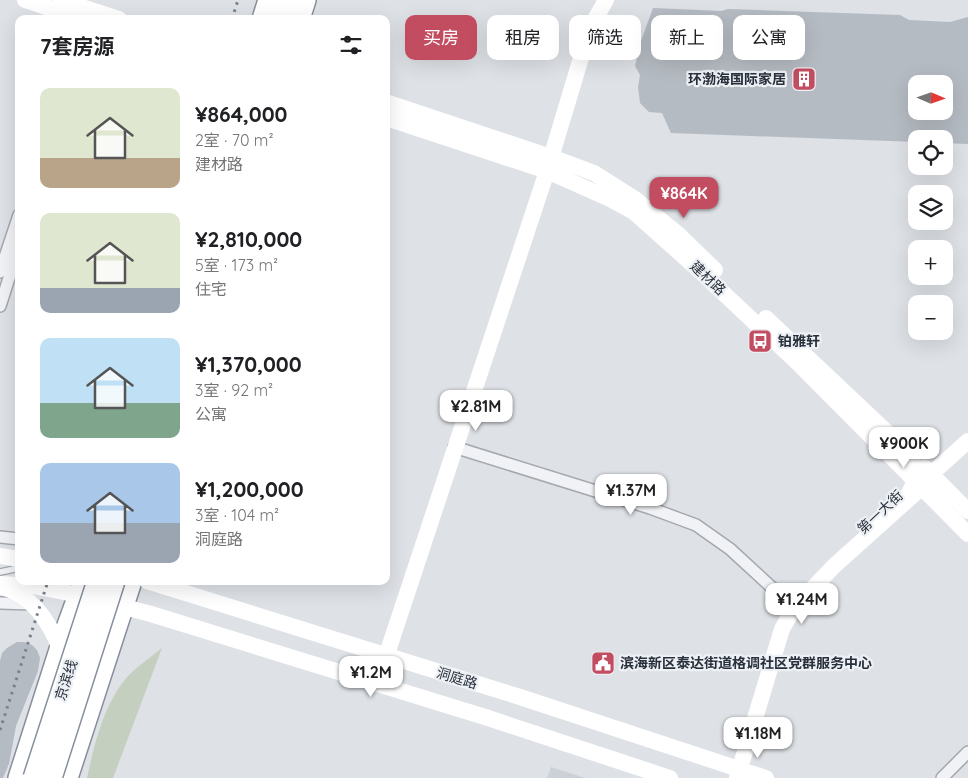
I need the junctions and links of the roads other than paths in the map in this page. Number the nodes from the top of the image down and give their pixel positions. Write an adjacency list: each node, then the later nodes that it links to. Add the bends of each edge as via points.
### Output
1 (25, 0): 8 (street)
2 (60, 0): 9 (street)
3 (269, 0): 10 (highway)
4 (288, 0): 11 (highway)
5 (305, 0): 12 (highway)
6 (318, 0): 13 (highway)
7 (606, 0): 16 (street, via 590,28)
8 (85, 15)
9 (87, 15)
10 (264, 15)
11 (283, 15)
12 (300, 15)
13 (313, 15)
14 (390, 104): 16 (street)
15 (390, 119): 16 (street)
16 (549, 164): 22 (street); 23 (street, via 594,173 635,198 679,234)
17 (15, 227): 19 (street)
18 (15, 259): 20 (street)
19 (0, 272)
20 (0, 306)
21 (968, 441): 24 (street, 第一大街)
22 (454, 447): 45 (street, via 696,525 730,549); 48 (street)
23 (904, 458): 24 (street); 25 (street, via 904,480)
24 (923, 480): 25 (street, 第一大街); 26 (street); 27 (street)
25 (899, 500): 45 (street, 第一大街, via 834,566)
26 (968, 512)
27 (968, 534)
28 (0, 537): 29 (street)
29 (15, 539)
30 (0, 556): 31 (street)
31 (15, 558)
32 (15, 569): 33 (lane)
33 (0, 574): 34 (lane)
34 (15, 580)
35 (15, 584): 36 (street, 洞庭路)
36 (0, 585): 44 (street)
37 (47, 585): 42 (street, 洞庭路)
38 (97, 585): 53 (highway, 京滨线, bridge)
39 (113, 585): 54 (highway, 京滨线, bridge)
40 (130, 585): 46 (highway)
41 (160, 585): 48 (street, 洞庭路)
42 (81, 588): 46 (street, 洞庭路); 47 (highway)
43 (0, 603): 44 (street)
44 (33, 604): 47 (street, via 48,624)
45 (790, 604): 51 (street, 第一大街, via 772,628)
46 (122, 606): 49 (street, 洞庭路); 55 (highway)
47 (60, 649): 52 (highway)
48 (387, 656): 49 (street); 51 (street, 洞庭路, via 520,697)
49 (377, 684): 56 (street, 洞庭路)
50 (968, 752): 58 (street)
51 (732, 772): 57 (street, 洞庭路)
52 (20, 778)
53 (34, 778)
54 (51, 778)
55 (67, 778)
56 (670, 778)
57 (766, 778)
58 (942, 778)

